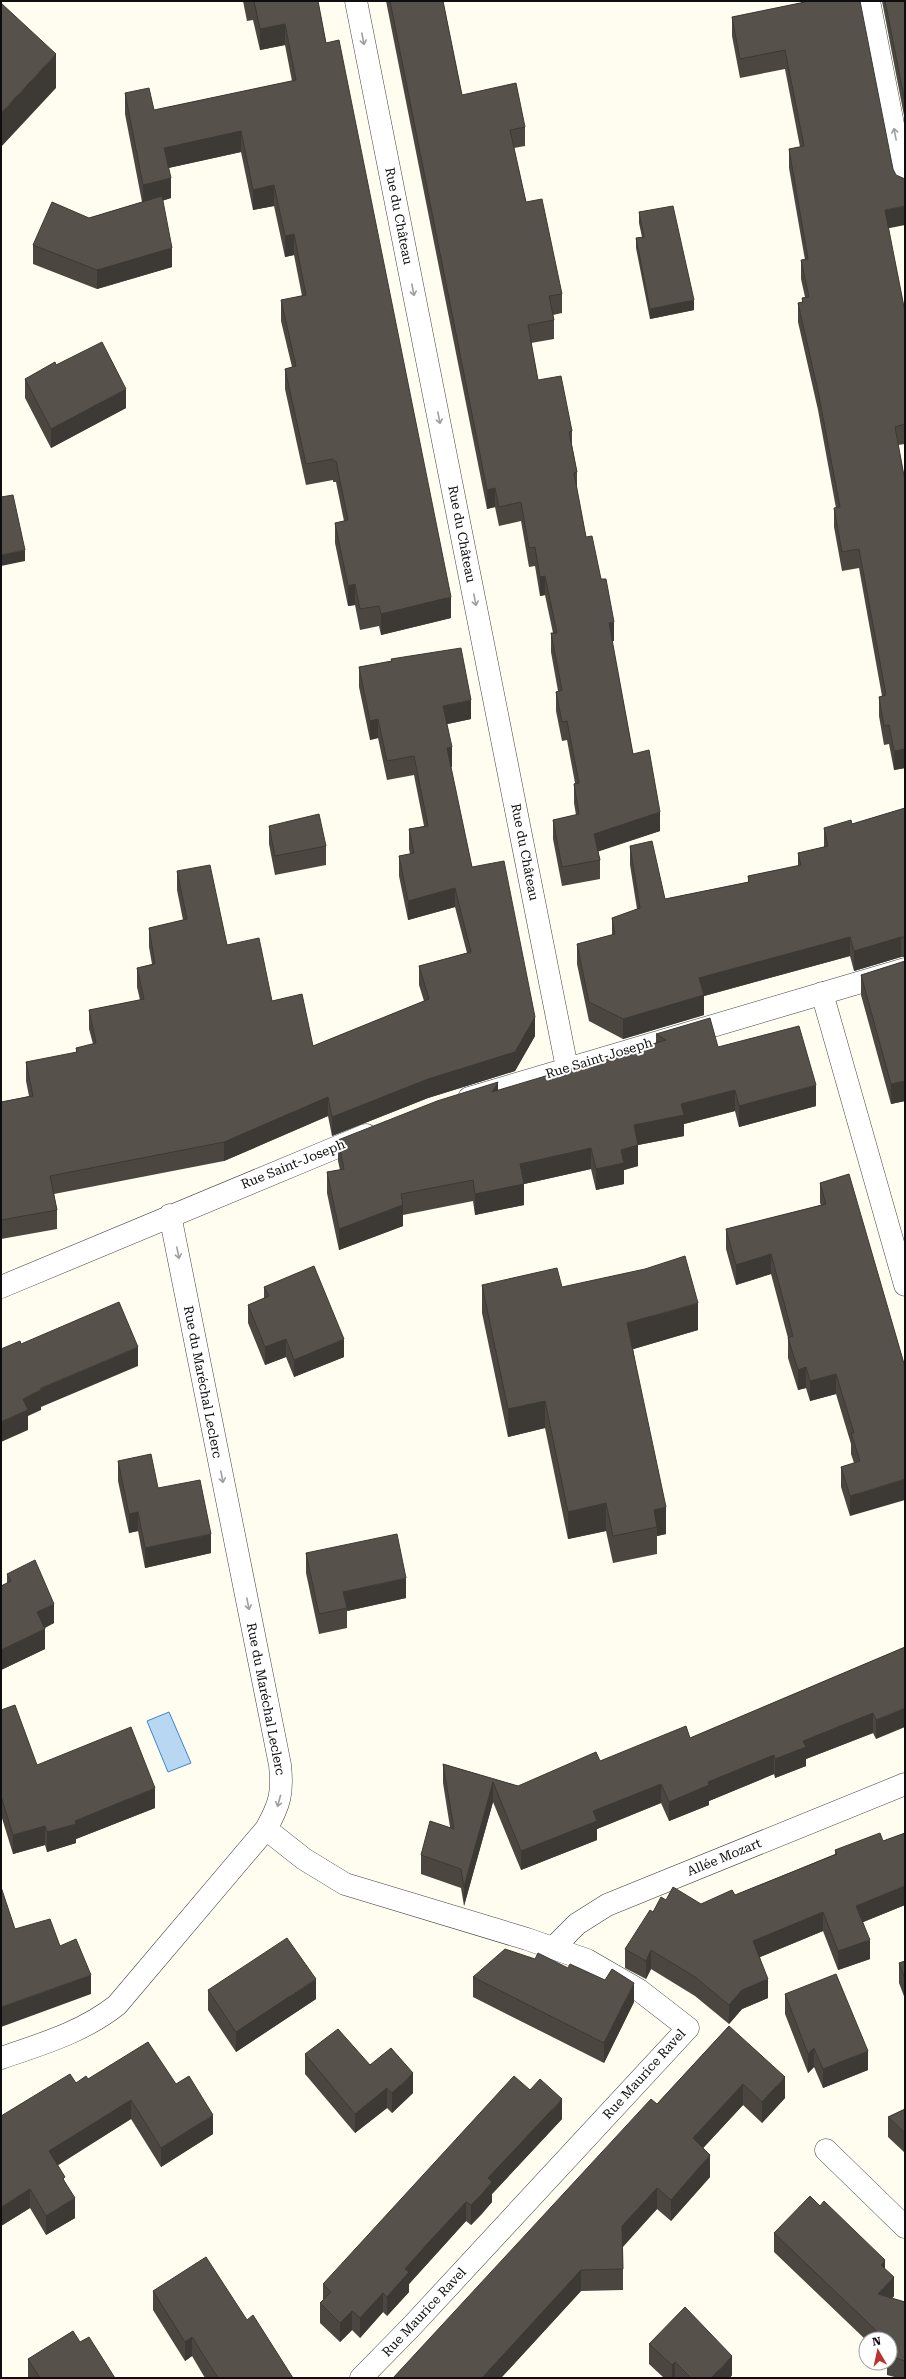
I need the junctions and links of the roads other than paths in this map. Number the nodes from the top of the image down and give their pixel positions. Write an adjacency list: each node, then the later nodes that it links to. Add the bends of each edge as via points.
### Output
1 (356, 1): 6 (street, Rue du Château, one-way to 6)
2 (869, 1): 3 (street, one-way to 2)
3 (905, 186)
4 (905, 970): 5 (street, Rue Saint-Joseph)
5 (822, 993): 6 (street, Rue Saint-Joseph); 10 (street)
6 (567, 1068): 7 (street, Rue Saint-Joseph)
7 (447, 1105)
8 (385, 1128): 9 (street, Rue Saint-Joseph)
9 (170, 1215): 11 (street, Rue Saint-Joseph); 13 (street, Rue du Maréchal Leclerc, one-way to 13, via 280,1765 280,1801)
10 (905, 1285)
11 (1, 1287)
12 (905, 1784): 14 (street, Allée Mozart, via 607,1905 577,1924)
13 (266, 1829): 14 (street, Rue Maurice Ravel, via 304,1859 345,1884); 15 (street, Rue du Maréchal Leclerc, via 117,2005 100,2019 78,2030)
14 (554, 1947): 18 (street, Rue Maurice Ravel, via 615,1975 656,2002 688,2028)
15 (1, 2058)
16 (826, 2150): 17 (street)
17 (905, 2227)
18 (361, 2378)

